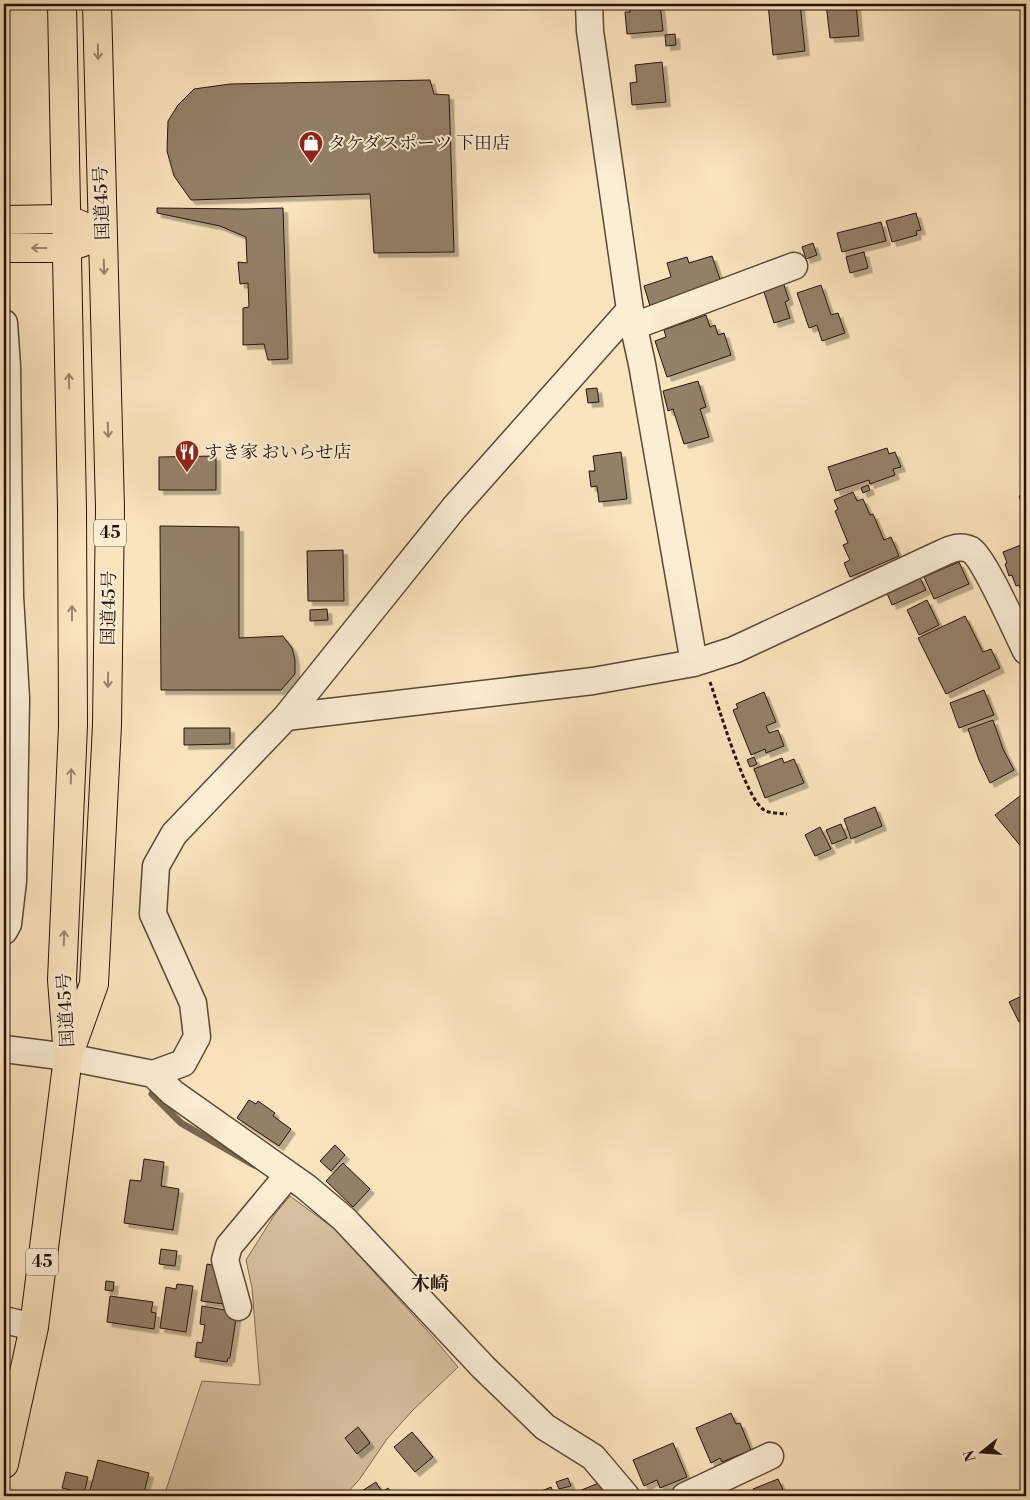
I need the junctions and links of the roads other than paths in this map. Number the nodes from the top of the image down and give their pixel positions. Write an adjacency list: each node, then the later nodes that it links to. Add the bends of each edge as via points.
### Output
1 (62, 4): 4 (highway, 国道45号 / 45)
2 (97, 4): 6 (highway, 国道45号 / 45, one-way to 6)
3 (589, 4): 10 (street, via 590,31)
4 (66, 219): 5 (highway); 6 (highway); 8 (highway, 国道45号 / 45)
5 (4, 220)
6 (103, 234): 8 (highway); 18 (highway, 国道45号 / 45, one-way to 18, via 110,508 107,725 94,984)
7 (4, 248): 8 (highway, one-way to 7)
8 (66, 248): 18 (highway, 国道45号 / 45, one-way to 8, via 62,980 73,707)
9 (794, 266): 10 (street)
10 (632, 318): 14 (street); 15 (street, via 454,508)
11 (4, 323): 12 (street, via 7,366)
12 (7, 596): 16 (street, via 16,698 13,881 8,924)
13 (1026, 652): 14 (street, via 986,569 972,551 959,547 734,650)
14 (698, 662): 15 (street, via 593,681)
15 (286, 717): 19 (street, via 174,834 156,866 152,914 193,1003 197,1037 183,1063)
16 (4, 931)
17 (4, 1049): 18 (street)
18 (68, 1057): 19 (street); 23 (highway, 国道45号 / 45)
19 (154, 1074): 20 (street, via 173,1093)
20 (288, 1175): 21 (street, via 229,1246 225,1260); 26 (street, via 344,1219 483,1367 545,1427 593,1457)
21 (238, 1307)
22 (4, 1320): 23 (street)
23 (34, 1327): 25 (highway, 国道45号 / 45)
24 (770, 1456): 27 (street)
25 (4, 1464)
26 (626, 1496)
27 (685, 1496)

